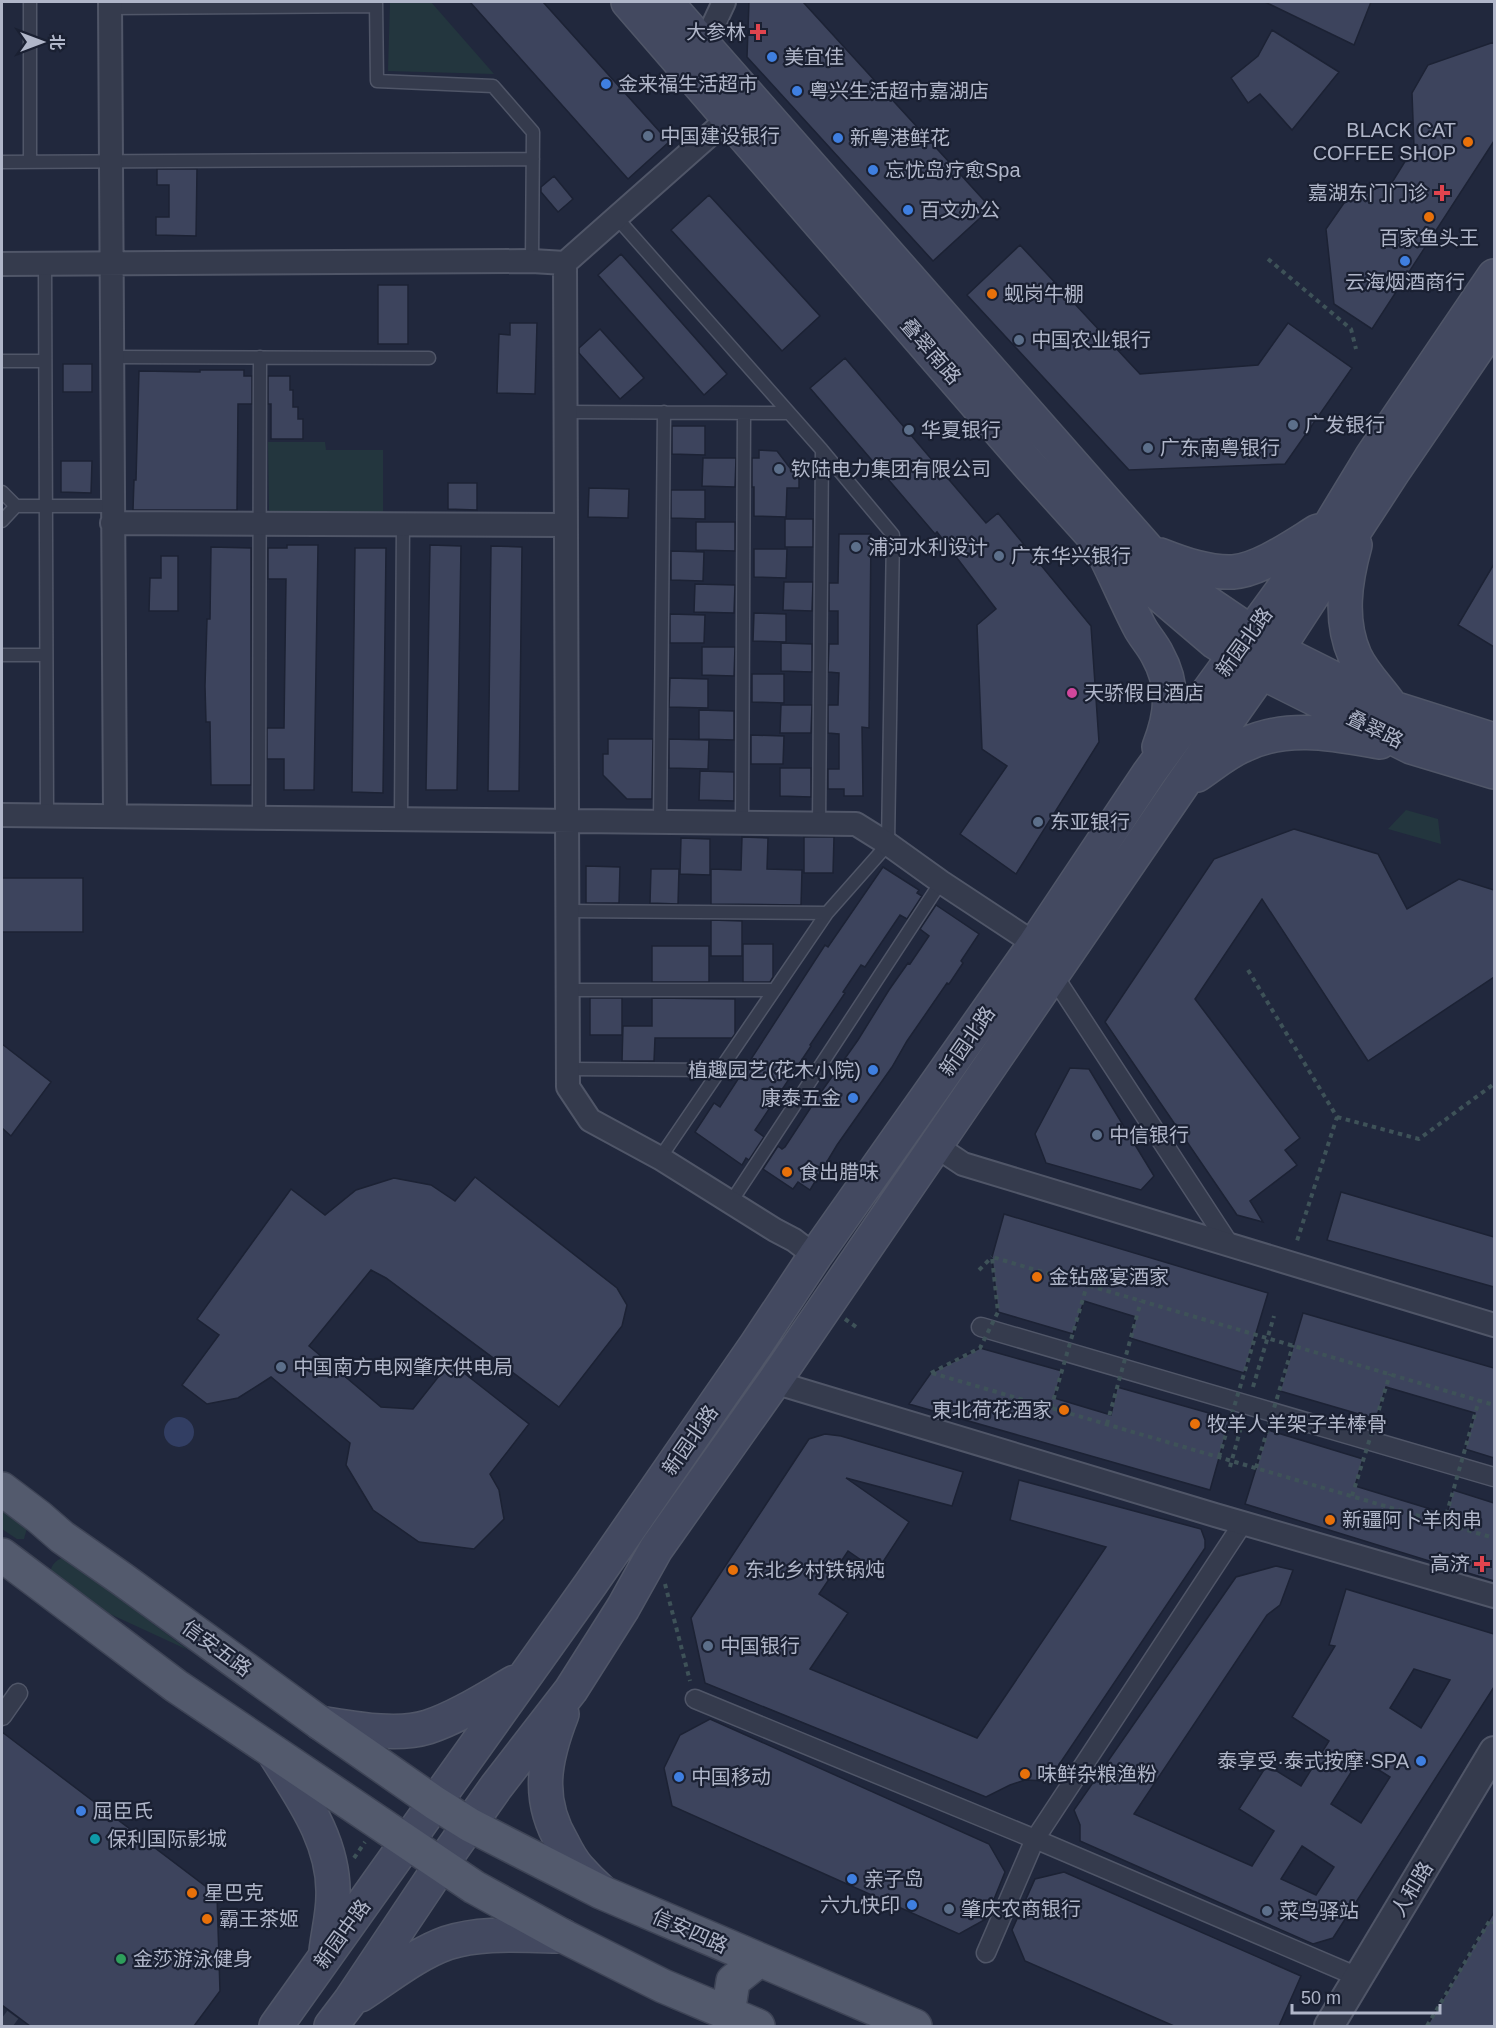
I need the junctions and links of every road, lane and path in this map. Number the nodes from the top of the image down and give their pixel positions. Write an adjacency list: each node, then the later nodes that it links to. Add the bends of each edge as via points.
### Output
1 (30, 2): 13 (lane)
2 (628, 2): 9 (main road, 叠翠南路)
3 (666, 2): 9 (main road, 叠翠南路)
4 (724, 2): 9 (street)
5 (229, 4): 6 (lane); 8 (lane)
6 (299, 4): 7 (lane)
7 (376, 4): 11 (lane, via 377,81 493,86 533,132)
8 (110, 5): 14 (street)
9 (694, 55): 10 (main road, 叠翠南路)
10 (740, 108): 15 (street); 42 (main road, 叠翠南路); 46 (main road, 叠翠南路, via 1036,473)
11 (533, 159): 14 (lane); 17 (lane)
12 (2, 162): 13 (lane)
13 (30, 162): 14 (lane)
14 (111, 162): 20 (street)
15 (616, 217): 18 (street); 33 (lane)
16 (1268, 259): 24 (path, via 1351,329)
17 (532, 261): 18 (street); 20 (street)
18 (565, 263): 30 (street)
19 (2, 264): 21 (street)
20 (112, 264): 21 (street); 25 (street)
21 (45, 265): 29 (lane)
22 (1494, 276): 35 (main road, 新园北路)
23 (1494, 324): 35 (main road, 新园北路)
24 (1356, 349)
25 (112, 357): 26 (lane); 39 (street)
26 (260, 357): 27 (lane); 43 (lane)
27 (429, 358)
28 (2, 361): 29 (lane)
29 (45, 361): 38 (lane)
30 (565, 412): 31 (lane); 45 (street)
31 (664, 412): 32 (lane); 62 (lane)
32 (744, 413): 33 (lane); 63 (lane)
33 (789, 413): 34 (lane)
34 (822, 450): 65 (lane); 66 (lane, via 893,536)
35 (1382, 464): 41 (main road, 新园北路)
36 (2, 492): 37 (lane)
37 (16, 506): 38 (lane); 40 (lane)
38 (46, 506): 39 (lane); 50 (lane)
39 (112, 515): 43 (street); 58 (street)
40 (2, 521)
41 (1347, 522): 47 (main road, via 1266,562 1234,572 1189,567); 48 (main road, 新园北路); 51 (main road, via 1351,559 1345,591 1348,635 1355,656)
42 (1125, 523): 46 (main road); 47 (main road, 叠翠南路)
43 (260, 524): 44 (street); 59 (lane)
44 (403, 524): 45 (street); 60 (lane)
45 (566, 525): 61 (street)
46 (1101, 545): 48 (main road, 叠翠南路, via 1215,642); 54 (main road, via 1166,675 1171,704 1168,724)
47 (1148, 550): 48 (main road, 叠翠南路)
48 (1256, 653): 51 (main road, 叠翠路); 52 (main road, 叠翠路); 54 (main road, 新园北路); 55 (main road, 新园北路)
49 (2, 655): 50 (lane)
50 (46, 655): 57 (lane)
51 (1393, 708): 53 (main road, 叠翠路)
52 (1411, 747): 53 (main road, 叠翠路); 55 (main road, via 1305,731 1270,735 1243,745)
53 (1487, 753)
54 (1149, 773): 64 (main road, 新园北路)
55 (1182, 785): 67 (main road, 新园北路)
56 (2, 815): 57 (street)
57 (46, 815): 58 (street)
58 (115, 815): 59 (street)
59 (259, 817): 60 (street)
60 (401, 819): 61 (street)
61 (566, 821): 62 (street); 69 (street)
62 (660, 822): 63 (street)
63 (742, 823): 65 (street)
64 (1116, 823): 67 (main road); 71 (main road, 新园北路)
65 (819, 824): 66 (street, via 856,824)
66 (888, 843): 68 (street); 70 (lane)
67 (1144, 843): 73 (main road, 新园北路)
68 (941, 882): 71 (street); 82 (lane)
69 (567, 911): 70 (lane); 74 (street)
70 (827, 913): 75 (lane)
71 (1035, 944): 84 (main road, 新园北路)
72 (1248, 970): 79 (path)
73 (1053, 975): 80 (main road, 新园北路); 83 (street)
74 (567, 990): 75 (lane); 76 (street)
75 (774, 990): 77 (lane)
76 (567, 1069): 77 (lane); 81 (street, via 568,1087 590,1120)
77 (719, 1070): 81 (lane)
78 (1494, 1084): 79 (path, via 1419,1138)
79 (1337, 1117): 86 (path)
80 (936, 1146): 83 (street, via 963,1164); 95 (main road, 新园北路)
81 (660, 1158): 82 (street)
82 (731, 1202): 84 (street)
83 (1229, 1244): 86 (street)
84 (815, 1256): 111 (main road, 新园北路)
85 (992, 1257): 87 (path); 88 (path, bridge); 98 (path, bridge, via 998,1312 980,1348 931,1373)
86 (1290, 1262): 90 (street)
87 (979, 1270)
88 (1087, 1285): 89 (path, bridge); 98 (path, bridge)
89 (1141, 1301): 92 (path, bridge); 99 (path, bridge)
90 (1494, 1324)
91 (981, 1327): 102 (street)
92 (1256, 1335): 93 (path, bridge); 100 (path, bridge)
93 (1293, 1345): 94 (path, bridge); 101 (path, bridge)
94 (1390, 1374): 96 (path, bridge); 104 (path, bridge)
95 (774, 1382): 106 (street); 109 (main road, 新园北路)
96 (1479, 1400): 97 (path, bridge); 107 (path, bridge)
97 (1494, 1405)
98 (1051, 1408): 99 (path, bridge)
99 (1107, 1424): 100 (path, bridge)
100 (1218, 1457): 101 (path, bridge)
101 (1256, 1468): 104 (path, bridge)
102 (1494, 1477)
103 (2, 1489): 105 (main road, 信安五路)
104 (1352, 1497): 107 (path, bridge)
105 (39, 1517): 110 (main road, via 34,1546); 119 (main road, 信安五路, via 62,1538)
106 (1243, 1523): 112 (street); 124 (street)
107 (1444, 1523): 108 (path, bridge)
108 (1494, 1539)
109 (656, 1549): 113 (main road, 新园北路); 117 (path)
110 (2, 1556): 121 (main road, via 176,1686)
111 (590, 1585): 113 (main road, via 599,1600); 114 (main road, 新园北路)
112 (1494, 1596)
113 (623, 1608): 115 (main road, 新园北路)
114 (522, 1679): 119 (main road, via 426,1728 370,1730); 122 (main road, 新园北路)
115 (571, 1690): 123 (main road, 新园北路); 129 (main road, via 548,1757 544,1779 547,1806 554,1828 576,1866)
116 (18, 1693): 118 (street)
117 (695, 1700): 124 (street)
118 (2, 1716)
119 (320, 1723): 122 (main road, 信安五路)
120 (1494, 1751): 135 (street, 人和路)
121 (274, 1753): 126 (main road); 133 (main road, via 322,1837 333,1895)
122 (435, 1803): 123 (main road, 信安五路); 126 (main road, 新园中路)
123 (471, 1825): 128 (main road, 新园北路); 129 (main road, 信安四路)
124 (1035, 1839): 132 (street); 135 (street)
125 (366, 1842): 127 (path)
126 (409, 1842): 128 (main road); 133 (main road, 新园中路)
127 (354, 1859)
128 (441, 1864): 131 (main road, via 474,1887); 136 (main road)
129 (601, 1892): 134 (main road, 信安四路)
130 (1494, 1923): 143 (path, via 1490,1920)
131 (563, 1936): 136 (main road, via 480,1937 449,1942 423,1954); 137 (main road)
132 (986, 1953)
133 (325, 1956): 138 (main road, 新园中路)
134 (758, 1961): 137 (main road, via 733,1981); 141 (main road, 信安四路)
135 (1358, 1977): 142 (street, 人和路)
136 (350, 2001): 139 (main road)
137 (728, 2014): 140 (main road)
138 (276, 2026)
139 (331, 2026)
140 (758, 2026)
141 (915, 2026)
142 (1329, 2026)
143 (1426, 2026)

